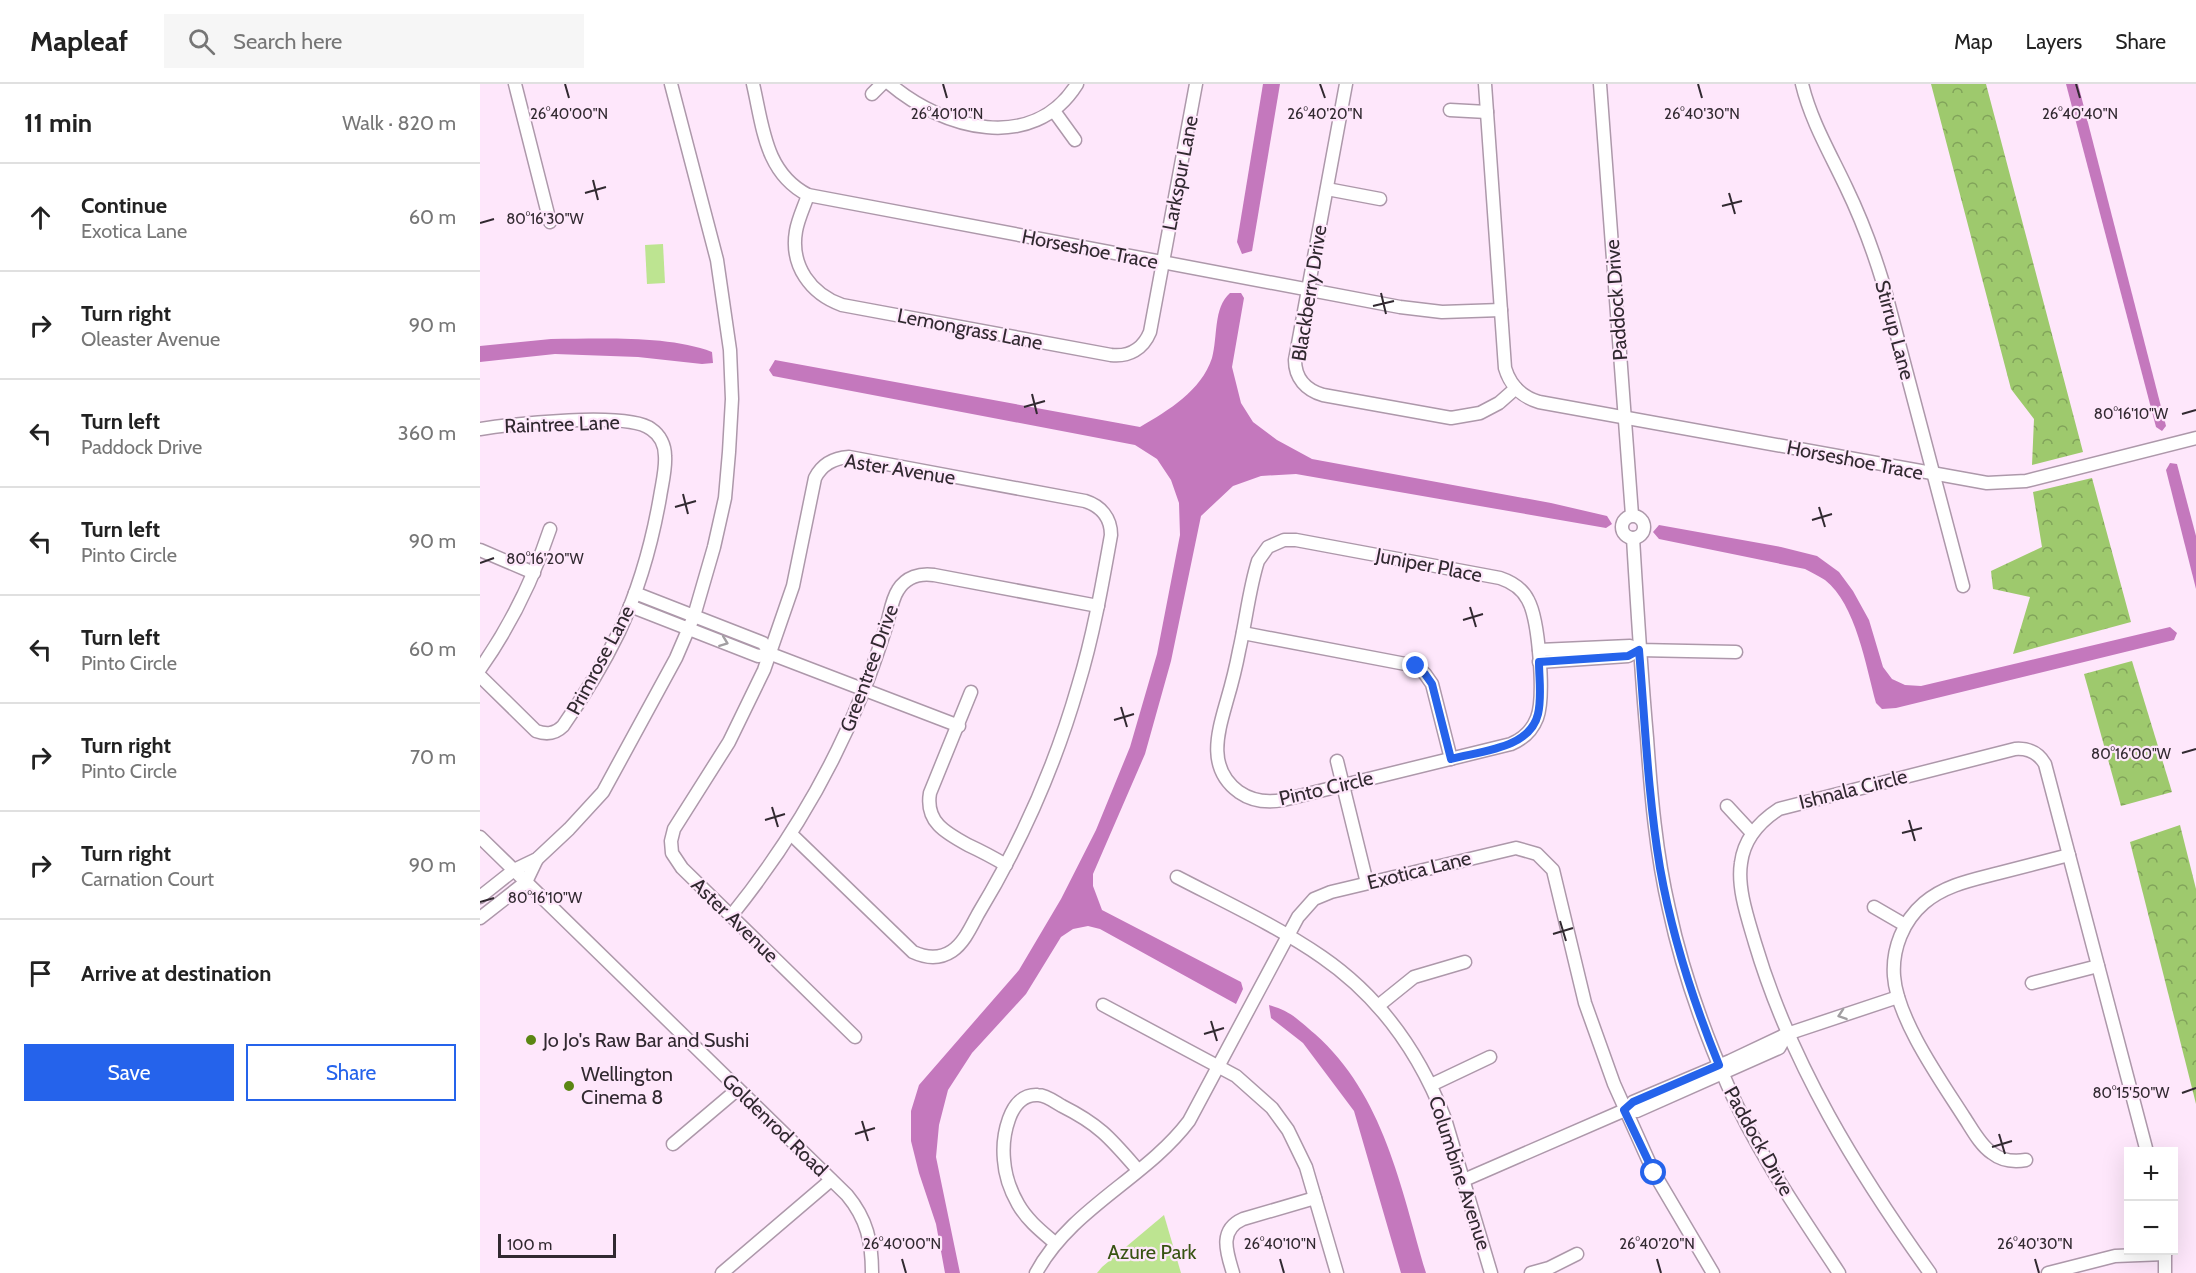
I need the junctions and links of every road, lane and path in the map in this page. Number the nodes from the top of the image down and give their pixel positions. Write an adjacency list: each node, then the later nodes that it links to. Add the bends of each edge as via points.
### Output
1 (515, 84): 20 (street)
2 (671, 84): 37 (street, via 717,260 731,369 725,498)
3 (753, 84): 18 (street, Horseshoe Trace, via 773,161 785,179)
4 (882, 84): 12 (street)
5 (890, 84): 14 (street, via 934,113 990,128 1022,126)
6 (1077, 84): 14 (street)
7 (1196, 84): 21 (street, Larkspur Lane)
8 (1346, 84): 17 (street, Blackberry Drive)
9 (1485, 84): 15 (street)
10 (1600, 84): 25 (street, Paddock Drive)
11 (1802, 84): 28 (street, Stirrup Lane, via 1873,251)
12 (872, 94)
13 (1450, 110): 15 (street)
14 (1054, 111): 16 (street)
15 (1487, 112): 23 (street)
16 (1075, 140)
17 (1327, 189): 19 (street); 22 (street, Blackberry Drive)
18 (808, 195): 21 (street, Horseshoe Trace); 21 (street, Lemongrass Lane, via 796,229 797,261 814,289 842,305 1125,355 1140,347 1150,332)
19 (1380, 199)
20 (550, 222)
21 (1163, 263): 22 (street, Horseshoe Trace)
22 (1308, 290): 23 (street, Horseshoe Trace, via 1418,310); 24 (street, Blackberry Drive, via 1295,367 1303,383 1317,394 1451,418 1480,413)
23 (1501, 310): 24 (street, via 1505,368)
24 (1516, 388): 25 (street, Horseshoe Trace, via 1534,400)
25 (1624, 417): 28 (street, Horseshoe Trace); 40 (street, Paddock Drive, via 1632,516 1639,518 1644,527 1633,538)
26 (480, 429): 34 (street, Raintree Lane, via 587,420 638,422 654,431 664,446 665,461 656,517)
27 (2196, 438): 28 (street, Horseshoe Trace, via 2026,481 1987,483)
28 (1934, 475): 33 (street, Stirrup Lane)
29 (550, 529): 32 (street)
30 (1273, 544): 39 (street, Pinto Circle, via 1258,561); 43 (street, Juniper Place, via 1296,540 1505,580 1529,601)
31 (480, 550): 32 (street)
32 (534, 573): 44 (street, via 509,626)
33 (1962, 586)
34 (635, 593): 35 (street, Primrose Lane); 37 (street)
35 (630, 606): 38 (street); 45 (street, Primrose Lane, via 590,686 554,733 537,731)
36 (1098, 606): 42 (street, Aster Avenue, via 1111,529 1096,505 843,457 826,464 813,484 793,586); 46 (street, Greentree Drive, via 934,575 916,576 901,586 895,596); 58 (street, Aster Avenue, via 1058,747)
37 (694, 616): 38 (street); 42 (street, via 763,643)
38 (689, 629): 42 (street, one-way to 42, via 758,656); 57 (street, via 660,691 603,792)
39 (1243, 633): 49 (street, via 1416,666 1432,684); 51 (street, Pinto Circle, via 1216,746 1224,775 1241,793 1264,801)
40 (1639, 650): 41 (street); 43 (street, via 1628,656); 79 (street, Paddock Drive, via 1661,870 1690,987)
41 (1736, 652)
42 (771, 654): 46 (street); 65 (street, Aster Avenue, via 729,742 672,835 672,853 678,864)
43 (1539, 656): 49 (street, Pinto Circle, via 1538,717 1529,731 1511,744)
44 (480, 669)
45 (480, 676)
46 (865, 690): 48 (street); 54 (street, Greentree Drive, via 832,764)
47 (971, 692): 48 (street)
48 (958, 726): 58 (street, via 930,793 932,817 948,834)
49 (1451, 759): 51 (street, Pinto Circle)
50 (1336, 761): 51 (street)
51 (1342, 785): 62 (street)
52 (1727, 806): 53 (street)
53 (1752, 833): 56 (street, Ishnala Circle, via 1768,816 1790,805 2021,749 2038,754 2045,764); 75 (street, Ishnala Circle, via 1742,853 1741,887 1762,967)
54 (791, 834): 58 (street, Aster Avenue, via 908,948 931,957 948,953 962,941); 65 (street, Greentree Drive)
55 (480, 837): 59 (street, Goldenrod Road)
56 (2069, 855): 67 (street, via 1942,890); 70 (street, Ishnala Circle)
57 (537, 859): 59 (street); 61 (street)
58 (1006, 864)
59 (514, 870): 61 (street, Goldenrod Road); 63 (street)
60 (1177, 877): 68 (street, Columbine Avenue)
61 (526, 882): 66 (street); 81 (street, Goldenrod Road)
62 (1367, 883): 68 (street, Exotica Lane, via 1314,899 1301,912); 82 (street, Exotica Lane, via 1511,848 1542,857 1557,880 1574,962)
63 (480, 897)
64 (1874, 907): 67 (street)
65 (731, 916): 76 (street, Aster Avenue)
66 (480, 918)
67 (1905, 925): 72 (street, via 1894,962)
68 (1288, 936): 74 (street, Columbine Avenue, via 1343,972); 78 (street, Exotica Lane)
69 (1465, 963): 74 (street, via 1414,977)
70 (2098, 966): 71 (street); 84 (street, Ishnala Circle)
71 (2032, 983)
72 (1898, 997): 75 (street, one-way to 75); 85 (street, via 1919,1044 1982,1144 2004,1159)
73 (1103, 1005): 78 (street)
74 (1378, 1006): 80 (street, Columbine Avenue, via 1407,1042)
75 (1787, 1034): 79 (street); 103 (street, Ishnala Circle, via 1838,1133)
76 (855, 1037)
77 (1490, 1057): 80 (street)
78 (1219, 1066): 86 (street, Exotica Lane, via 1182,1131); 89 (street, via 1247,1084 1280,1119 1298,1148)
79 (1721, 1069): 82 (street, via 1633,1102); 102 (street, Paddock Drive, via 1765,1159)
80 (1431, 1085): 88 (street, Columbine Avenue)
81 (738, 1089): 83 (street); 87 (street, Goldenrod Road)
82 (1624, 1110): 88 (street); 101 (street, Exotica Lane, via 1659,1182)
83 (673, 1144)
84 (2146, 1147)
85 (2026, 1160)
86 (1138, 1170): 90 (street, Exotica Lane); 90 (street, via 1111,1138 1087,1119 1043,1096 1031,1095 1018,1102 1006,1132 1006,1173 1026,1216)
87 (831, 1180): 94 (street); 95 (street, Goldenrod Road, via 855,1205 867,1228)
88 (1464, 1180): 99 (street, Columbine Avenue)
89 (1315, 1198): 97 (street, via 1233,1225 1225,1241); 98 (street)
90 (1055, 1243): 96 (street, Exotica Lane)
91 (1577, 1254): 100 (street)
92 (2128, 1255): 104 (street)
93 (2165, 1255): 105 (street)
94 (722, 1273)
95 (872, 1273)
96 (1036, 1273)
97 (1233, 1273)
98 (1337, 1273)
99 (1491, 1273)
100 (1531, 1273)
101 (1713, 1273)
102 (1839, 1273)
103 (1930, 1273)
104 (2048, 1273)
105 (2165, 1273)

